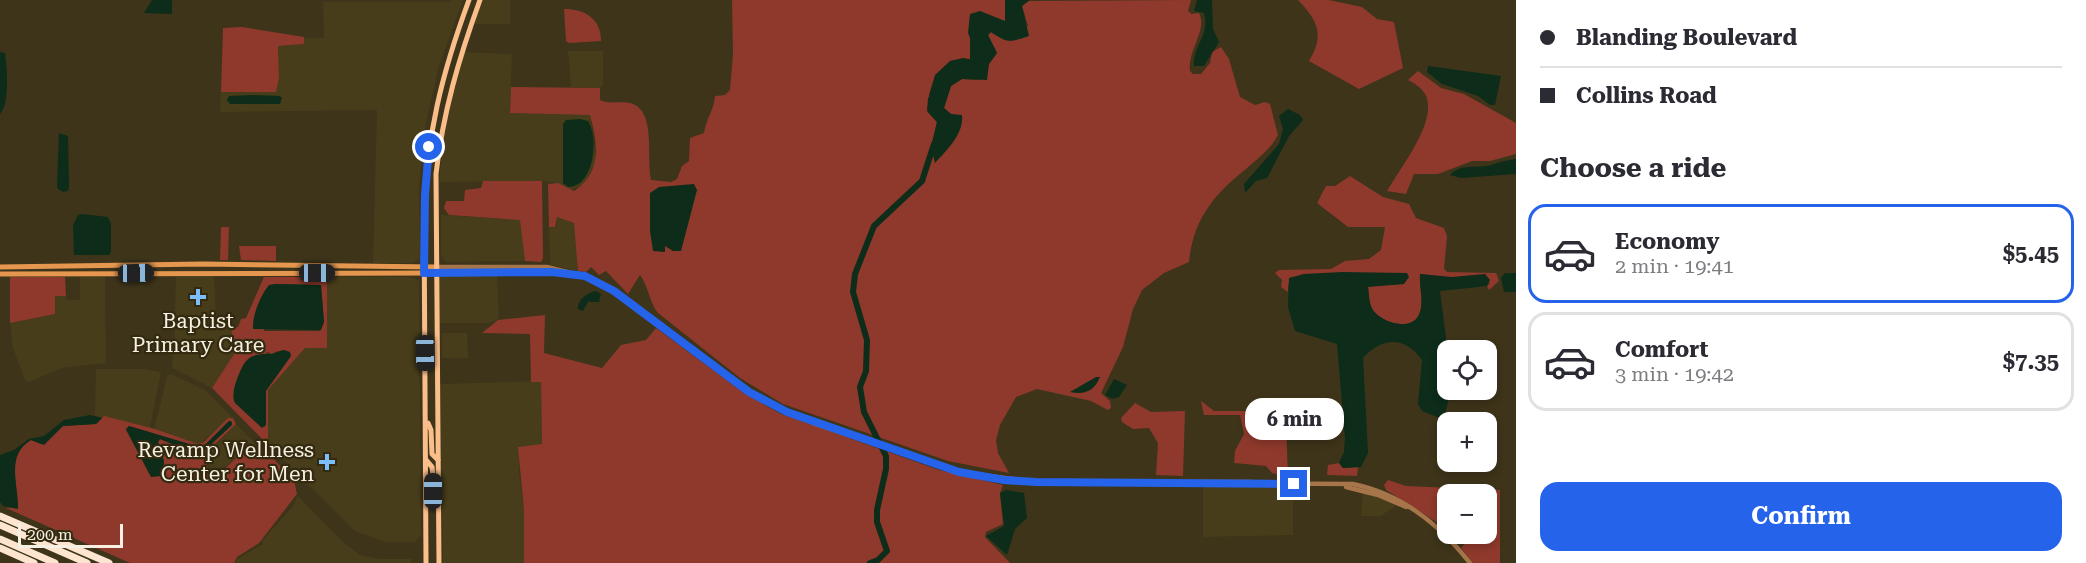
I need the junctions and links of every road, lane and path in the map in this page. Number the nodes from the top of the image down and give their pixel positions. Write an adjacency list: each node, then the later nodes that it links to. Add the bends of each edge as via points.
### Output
1 (469, 0): 3 (main road)
2 (480, 0): 4 (main road)
3 (442, 79): 4 (main road); 5 (main road)
4 (452, 81): 6 (main road)
5 (426, 174): 6 (main road); 9 (main road)
6 (436, 174): 10 (main road)
7 (0, 267): 8 (main road)
8 (62, 267): 9 (main road, via 203,264); 11 (street)
9 (424, 270): 10 (main road); 11 (main road); 13 (main road)
10 (437, 270): 15 (main road); 27 (street, via 574,273 614,291 761,399 798,417 959,472 1004,480 1329,484 1378,493 1416,512 1443,532)
11 (75, 273): 12 (main road)
12 (0, 274)
13 (426, 418): 14 (main road); 15 (main road, via 432,454)
14 (426, 459): 16 (main road, via 432,467); 25 (main road)
15 (438, 460): 16 (main road)
16 (438, 509): 26 (main road)
17 (0, 516): 24 (highway)
18 (0, 525): 23 (highway)
19 (0, 539): 22 (highway)
20 (0, 548): 21 (highway)
21 (34, 563)
22 (56, 563)
23 (87, 563)
24 (109, 563)
25 (426, 563)
26 (439, 563)
27 (1470, 563)

